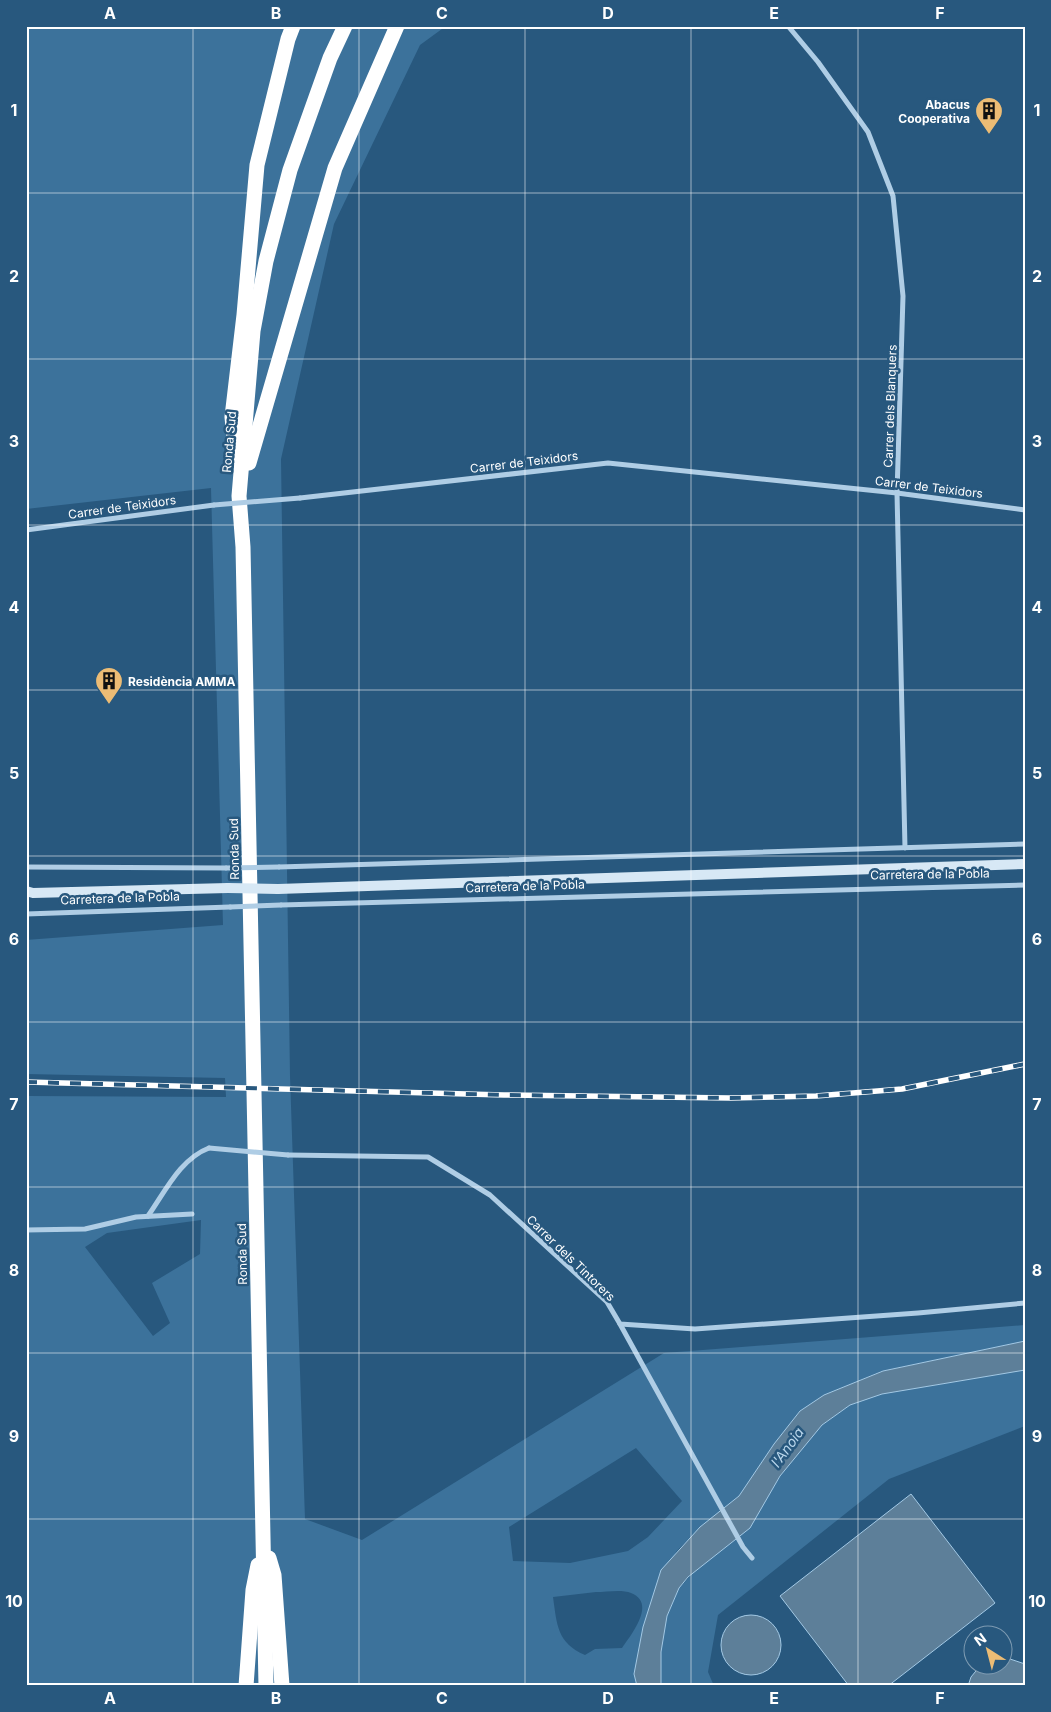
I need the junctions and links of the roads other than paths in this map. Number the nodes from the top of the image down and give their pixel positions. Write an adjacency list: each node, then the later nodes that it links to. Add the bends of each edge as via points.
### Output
1 (293, 26): 6 (highway, via 257,165 232,417)
2 (345, 26): 6 (highway, Ronda Sud, via 330,58 290,170 266,261 253,331)
3 (397, 26): 6 (highway, via 335,168)
4 (788, 26): 5 (street, Carrer dels Blanquers, via 868,132 893,196 903,296)
5 (897, 493): 7 (street, Carrer de Teixidors); 8 (street, Carrer de Teixidors, bridge, via 608,463 214,505); 10 (street, Carrer dels Blanquers)
6 (239, 496): 21 (highway, Ronda Sud, via 243,557)
7 (1025, 510)
8 (26, 530)
9 (1025, 844): 10 (street)
10 (905, 848): 12 (street, bridge, via 279,867)
11 (1025, 864): 14 (street, Carretera de la Pobla, bridge)
12 (26, 867)
13 (1025, 884): 15 (street, Carretera de la Pobla, bridge)
14 (29, 893)
15 (26, 914)
16 (192, 1214): 17 (street)
17 (148, 1216): 18 (street, via 85,1229); 20 (street, Carrer dels Tintorers, bridge, via 183,1166 195,1154 209,1148 288,1155 428,1157 490,1195 607,1302)
18 (26, 1230)
19 (1025, 1303): 20 (street, via 695,1329)
20 (620, 1324): 22 (street, Carrer dels Tintorers)
21 (263, 1537): 23 (highway, via 253,1590); 24 (highway, Ronda Sud); 25 (highway, via 274,1575)
22 (752, 1558)
23 (246, 1686)
24 (266, 1686)
25 (282, 1686)

